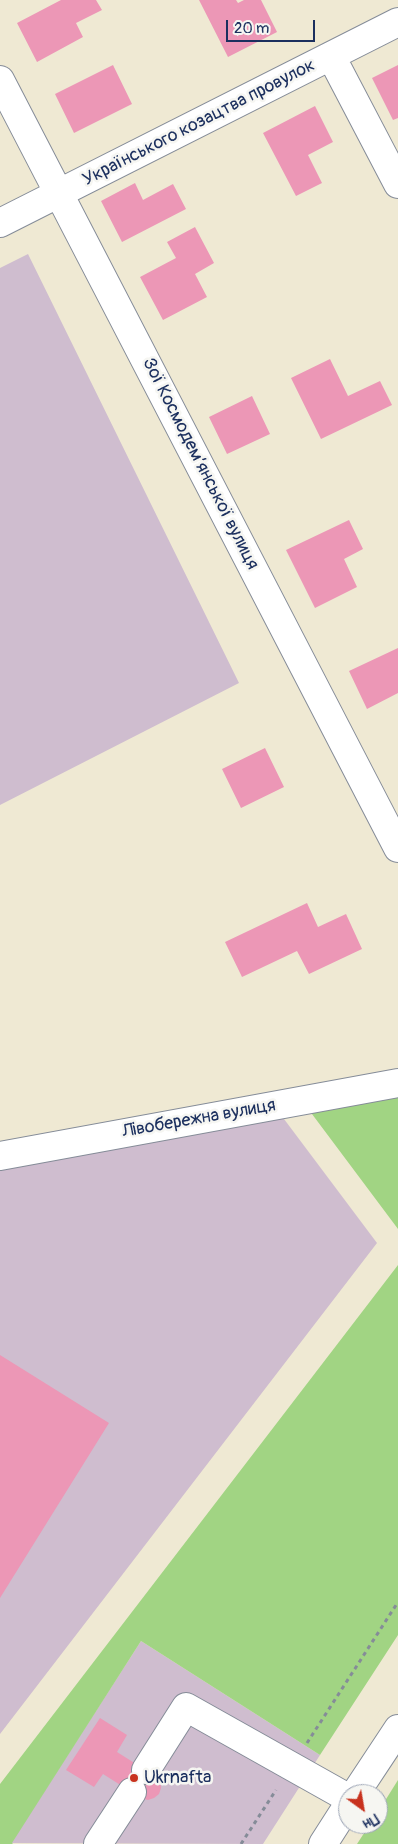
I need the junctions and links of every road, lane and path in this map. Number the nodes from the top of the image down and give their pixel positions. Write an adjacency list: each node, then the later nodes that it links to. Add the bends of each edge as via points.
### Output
1 (398, 22): 2 (main road, Українського козацтва провулок)
2 (331, 56): 4 (main road); 5 (main road, Українського козацтва провулок)
3 (0, 80): 5 (main road, Зої Космодем’янської вулиця)
4 (398, 184)
5 (60, 193): 6 (main road, Українського козацтва провулок); 7 (main road, Зої Космодем’янської вулиця)
6 (0, 223)
7 (398, 848)
8 (398, 1083): 9 (main road, Лівобережна вулиця)
9 (0, 1156)
10 (398, 1602): 12 (path)
11 (398, 1729): 13 (main road)
12 (292, 1766): 14 (main road); 16 (main road, via 186,1707); 17 (path)
13 (362, 1784)
14 (338, 1792)
15 (338, 1821): 18 (main road)
16 (98, 1844)
17 (241, 1844)
18 (323, 1844)

